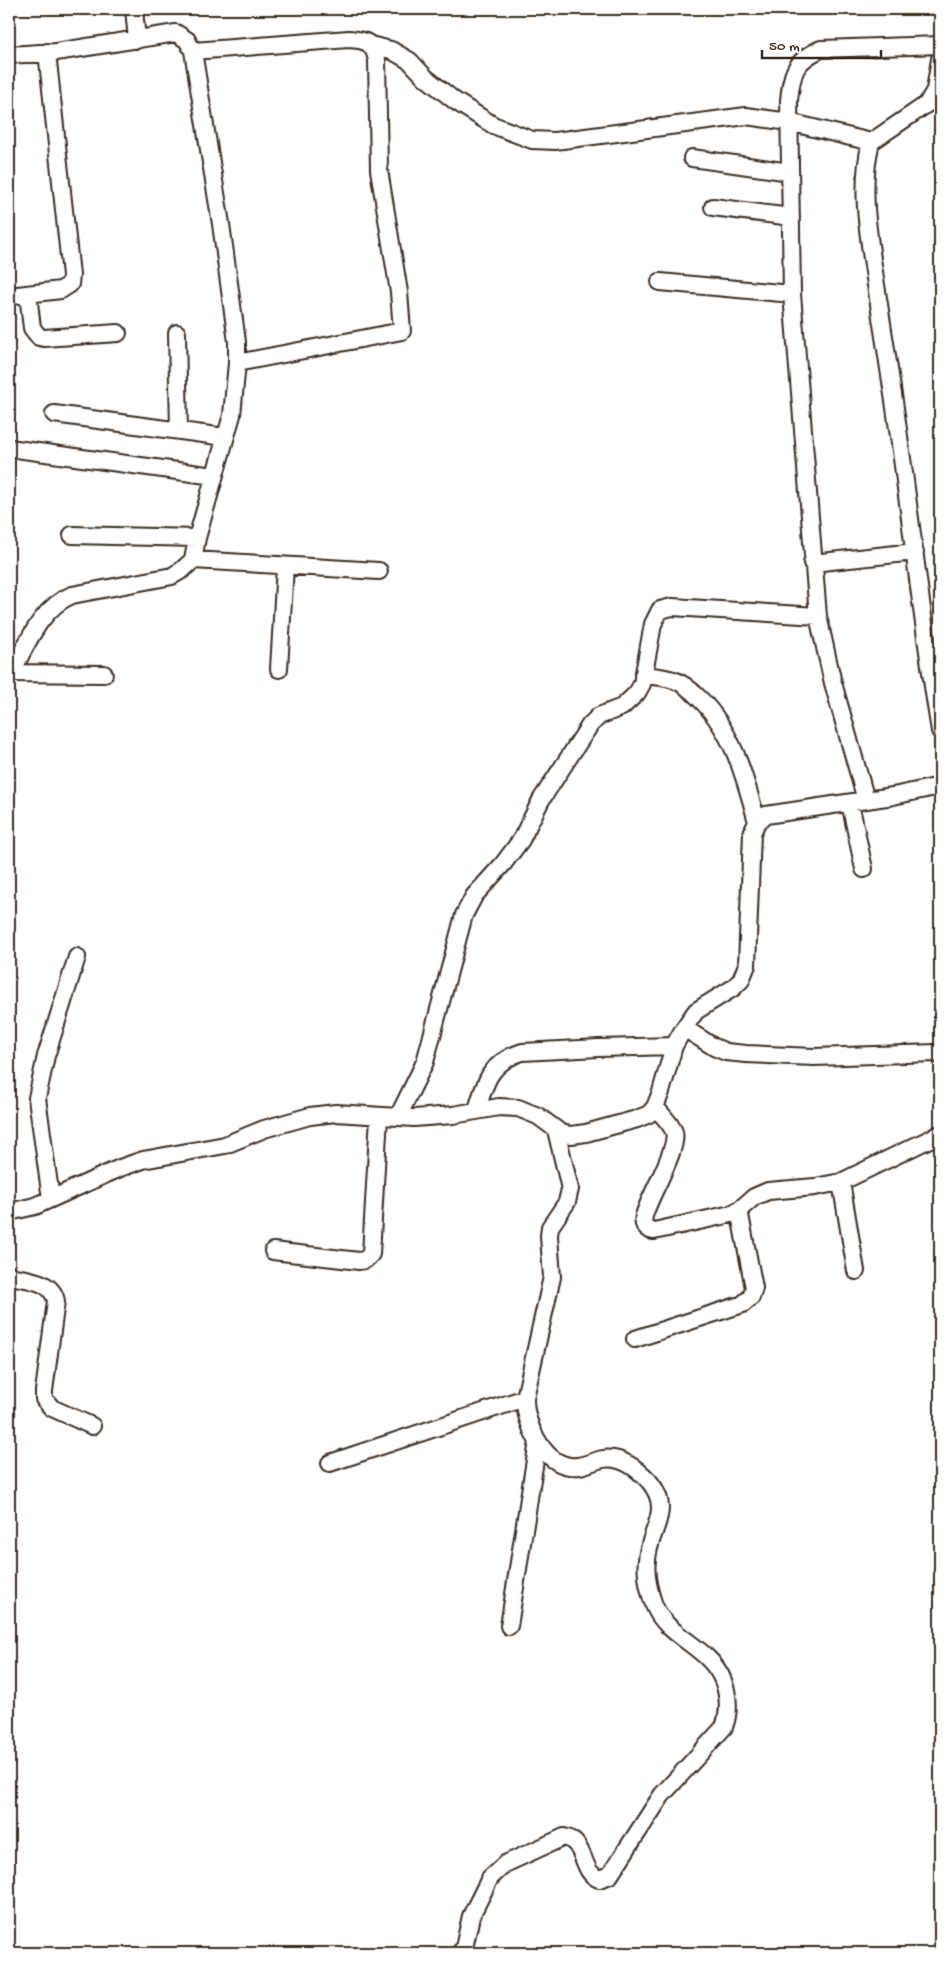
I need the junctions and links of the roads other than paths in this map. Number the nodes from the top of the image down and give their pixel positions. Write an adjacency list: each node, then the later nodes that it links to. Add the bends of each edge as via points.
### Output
1 (134, 9): 2 (street)
2 (137, 40): 5 (street, via 176,33 187,40); 6 (street)
3 (370, 45): 5 (street, via 362,40 349,39); 10 (street, via 391,50 410,60 425,78 493,126 532,140 555,141 746,116); 22 (street, via 377,60 379,170 402,331)
4 (940, 45): 10 (street, via 821,49 810,54 800,62 792,76)
5 (193, 51): 22 (street, via 221,224)
6 (47, 52): 7 (street); 17 (street, via 71,275 70,284 62,290)
7 (9, 55)
8 (940, 60): 9 (street)
9 (934, 104): 11 (street)
10 (789, 122): 11 (street); 13 (street)
11 (870, 142): 30 (street, via 865,162 867,220)
12 (692, 158): 13 (street)
13 (790, 172): 15 (street)
14 (713, 207): 15 (street)
15 (791, 216): 18 (street)
16 (660, 282): 18 (street)
17 (28, 294): 19 (street); 20 (street, via 32,328 39,337)
18 (792, 294): 32 (street)
19 (9, 296)
20 (118, 333)
21 (177, 333): 24 (street)
22 (237, 363): 25 (street, via 234,405)
23 (54, 414): 24 (street)
24 (179, 430): 25 (street)
25 (225, 437): 27 (street)
26 (9, 448): 27 (street)
27 (214, 476): 29 (street)
28 (72, 535): 29 (street)
29 (197, 538): 31 (street)
30 (915, 552): 32 (street); 40 (street)
31 (192, 560): 33 (street); 37 (street, via 172,576 64,598 45,614)
32 (812, 563): 35 (street)
33 (284, 566): 34 (street); 36 (street)
34 (379, 571)
35 (818, 616): 39 (street, via 666,608 660,610 653,624); 42 (street)
36 (279, 668)
37 (10, 673): 38 (street)
38 (104, 674)
39 (643, 674): 43 (street, via 674,680 691,691 715,715 739,761); 52 (street, via 642,684 630,701 599,716 590,725 541,800 521,840 474,896 464,916 425,1062)
40 (940, 731)
41 (940, 786): 42 (street)
42 (858, 801): 43 (street, via 766,815); 44 (street)
43 (756, 822): 46 (street, via 752,833 747,964 741,980 696,1011)
44 (864, 869)
45 (77, 957): 56 (street, via 46,1056 37,1098)
46 (684, 1028): 47 (street); 48 (street, via 726,1052 814,1057)
47 (674, 1046): 49 (street); 50 (street, via 522,1052 510,1056 490,1074)
48 (940, 1055)
49 (655, 1107): 53 (street, via 649,1114 636,1119 586,1133 571,1135); 57 (street, via 675,1137 646,1208 645,1227 654,1232)
50 (477, 1110): 52 (street, via 443,1116); 53 (street, via 499,1107 529,1111)
51 (379, 1116): 52 (street); 56 (street, via 336,1113 310,1116 224,1145 143,1160); 59 (street, via 371,1254 359,1261)
52 (398, 1117)
53 (556, 1130): 63 (street, via 570,1189 567,1202 550,1227 552,1277)
54 (940, 1134): 55 (street)
55 (841, 1182): 57 (street, via 768,1191 754,1197); 60 (street)
56 (51, 1199): 58 (street)
57 (739, 1210): 62 (street, via 754,1288 751,1297 743,1304)
58 (9, 1212)
59 (273, 1251)
60 (856, 1271)
61 (9, 1278): 64 (street, via 41,1283 55,1294 44,1399 52,1408)
62 (634, 1339)
63 (525, 1398): 65 (street, via 528,1424); 66 (street)
64 (92, 1426)
65 (538, 1441): 67 (street); 68 (street, via 548,1454 571,1467 603,1459 628,1464 640,1471 655,1489 662,1509 647,1559 654,1607 666,1623 710,1660 723,1678 729,1715 724,1727 662,1795 610,1876 602,1879 593,1876 579,1847 564,1837 505,1864 490,1878 471,1916)
66 (330, 1463)
67 (509, 1626)
68 (460, 1953)

